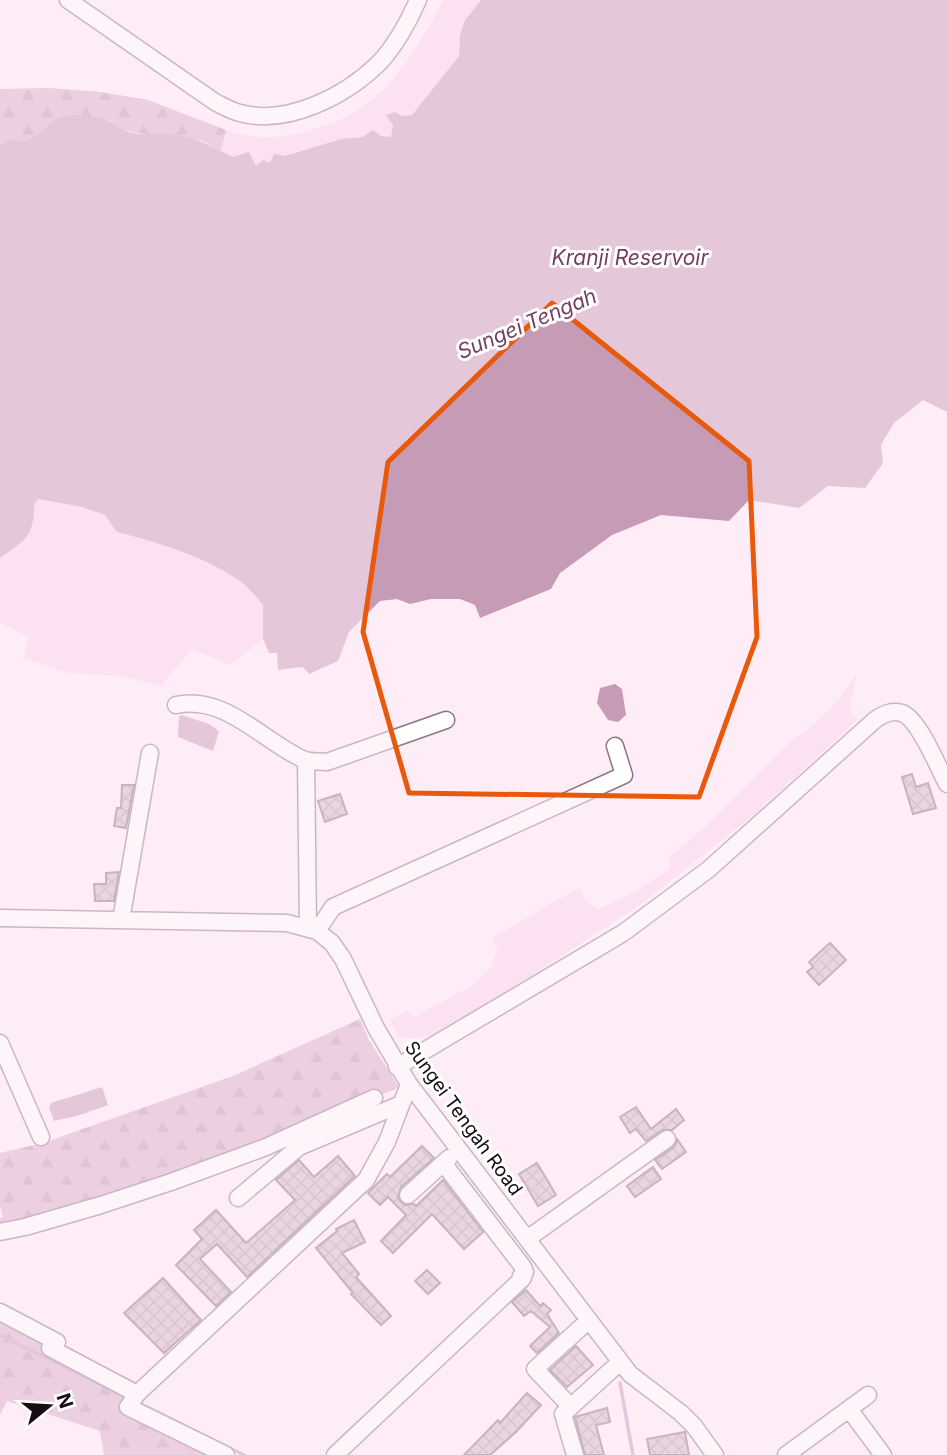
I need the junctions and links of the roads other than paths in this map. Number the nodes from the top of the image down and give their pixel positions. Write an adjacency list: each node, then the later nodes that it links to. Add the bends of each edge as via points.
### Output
1 (68, 0): 2 (street, via 215,102 240,113 265,116 292,112 346,90 380,62)
2 (418, 0)
3 (176, 705): 7 (street, via 228,712)
4 (446, 720): 7 (street, via 341,758)
5 (615, 746): 11 (street, via 624,775 333,908)
6 (150, 753): 10 (street)
7 (306, 761): 11 (street)
8 (947, 784): 13 (street, via 909,717 900,712 885,714 709,869 623,933)
9 (0, 918): 10 (street)
10 (121, 920): 11 (street, via 287,923)
11 (312, 929): 13 (street, Sungei Tengah Road, via 332,943 343,959)
12 (0, 1043): 17 (street)
13 (397, 1067): 14 (street, Sungei Tengah Road)
14 (409, 1084): 16 (street); 19 (street, Sungei Tengah Road)
15 (374, 1098): 23 (street, via 266,1147 171,1182)
16 (401, 1104): 22 (street, via 299,1147); 28 (street, via 384,1150 366,1180)
17 (41, 1138)
18 (667, 1139): 24 (street)
19 (459, 1150): 20 (street); 24 (street, Sungei Tengah Road)
20 (444, 1164): 21 (street); 34 (street, via 523,1267 523,1278)
21 (408, 1195)
22 (238, 1198)
23 (0, 1231)
24 (527, 1239): 26 (street, Sungei Tengah Road)
25 (0, 1312): 28 (street, via 57,1342 50,1348)
26 (588, 1321): 27 (street, Sungei Tengah Road); 30 (street, via 535,1369)
27 (625, 1368): 30 (street); 36 (street, Sungei Tengah Road, via 681,1413)
28 (137, 1394): 33 (street, via 128,1407)
29 (868, 1395): 31 (street)
30 (571, 1407): 35 (street, via 563,1414)
31 (849, 1409): 32 (street); 38 (street)
32 (807, 1449): 37 (street)
33 (226, 1455)
34 (335, 1455)
35 (575, 1455)
36 (714, 1455)
37 (786, 1455)
38 (883, 1455)

